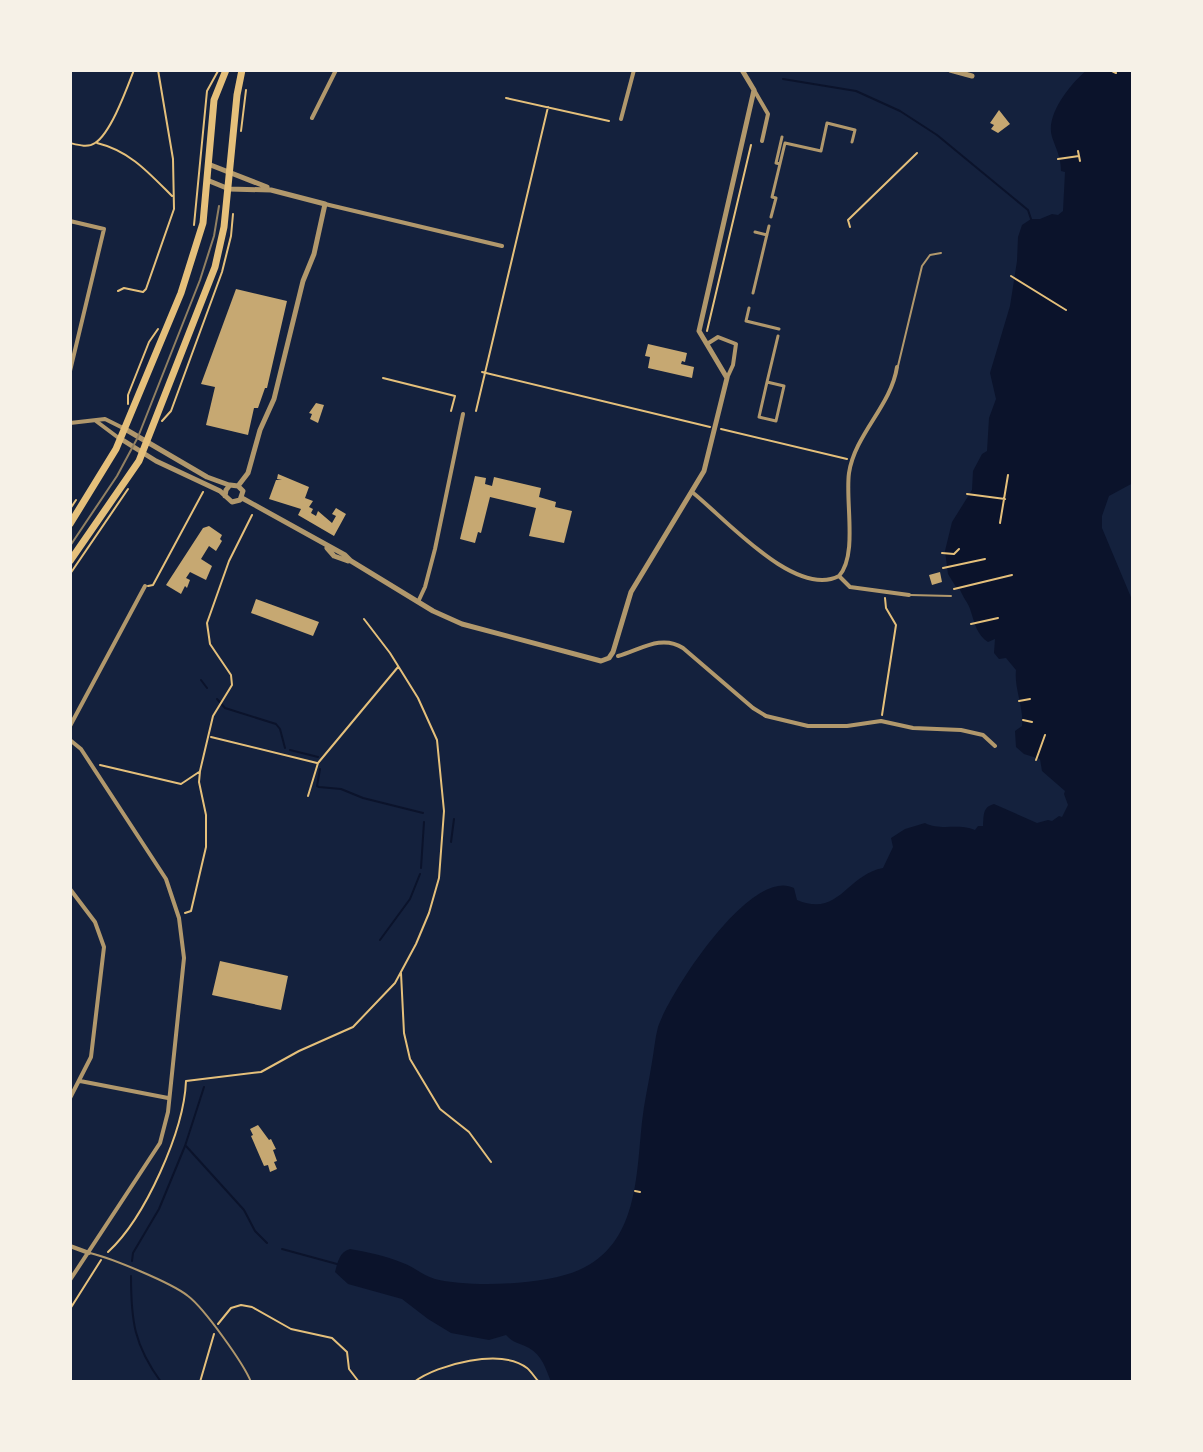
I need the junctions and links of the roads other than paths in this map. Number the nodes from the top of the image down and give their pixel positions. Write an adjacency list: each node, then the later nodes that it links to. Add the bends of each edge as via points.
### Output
1 (226, 70): 14 (main road, via 214,100)
2 (242, 70): 16 (main road)
3 (336, 70): 9 (street)
4 (634, 70): 10 (street)
5 (742, 70): 8 (street)
6 (950, 70): 7 (street)
7 (973, 73)
8 (754, 90): 12 (street, via 768,114); 32 (street, via 699,327)
9 (312, 118)
10 (621, 119)
11 (782, 137): 15 (street, via 776,163)
12 (762, 141)
13 (852, 142): 15 (street, via 855,130 827,123 821,151 785,143)
14 (204, 162): 16 (street); 17 (main road)
15 (780, 164): 21 (street)
16 (230, 172): 18 (main road); 19 (street)
17 (207, 180): 18 (street); 41 (main road, via 192,262)
18 (229, 189): 19 (street); 43 (main road, via 215,267)
19 (271, 190): 20 (street)
20 (325, 204): 26 (street); 46 (street, via 274,399 248,473)
21 (771, 217)
22 (70, 221): 34 (street, via 104,229)
23 (769, 226): 25 (street)
24 (756, 233): 25 (street)
25 (767, 235): 28 (street)
26 (502, 246)
27 (941, 253): 33 (lane, via 930,255 922,266)
28 (753, 293)
29 (749, 308): 30 (street, via 746,321)
30 (779, 329)
31 (778, 336): 36 (street)
32 (705, 345): 35 (street); 35 (street, via 718,337 736,344)
33 (897, 367): 52 (street, via 852,460 848,559)
34 (70, 371)
35 (727, 378): 47 (street, via 707,463)
36 (767, 382): 36 (street, via 784,386 776,421 759,417)
37 (463, 414): 56 (street, via 437,540)
38 (70, 416): 40 (street)
39 (96, 421): 40 (street); 41 (street, via 105,419); 42 (street)
40 (71, 423)
41 (125, 429): 42 (main road); 43 (street)
42 (121, 439): 44 (street); 50 (main road)
43 (146, 443): 44 (main road); 45 (street)
44 (142, 453): 48 (street); 51 (main road)
45 (230, 485): 46 (street); 48 (street)
46 (238, 486): 49 (street)
47 (692, 492): 52 (street, via 783,567 811,579); 57 (street, via 631,592)
48 (225, 496): 49 (street, via 232,502)
49 (242, 498): 56 (street)
50 (70, 524)
51 (70, 561)
52 (839, 576): 54 (street, via 850,587)
53 (145, 586): 58 (street)
54 (909, 595): 55 (lane)
55 (951, 596)
56 (418, 602): 57 (street, via 490,633 601,661)
57 (615, 655): 60 (street, via 672,643 766,716 808,726 881,721 961,730 983,735)
58 (70, 726)
59 (70, 740): 64 (street, via 159,867 176,905 184,972)
60 (995, 746)
61 (70, 889): 62 (street, via 103,942 91,1057)
62 (80, 1081): 63 (street); 64 (street)
63 (70, 1098)
64 (170, 1098): 66 (street, via 155,1154)
65 (70, 1246): 66 (street)
66 (89, 1253): 67 (street); 68 (lane, via 187,1295)
67 (70, 1280)
68 (251, 1382)

